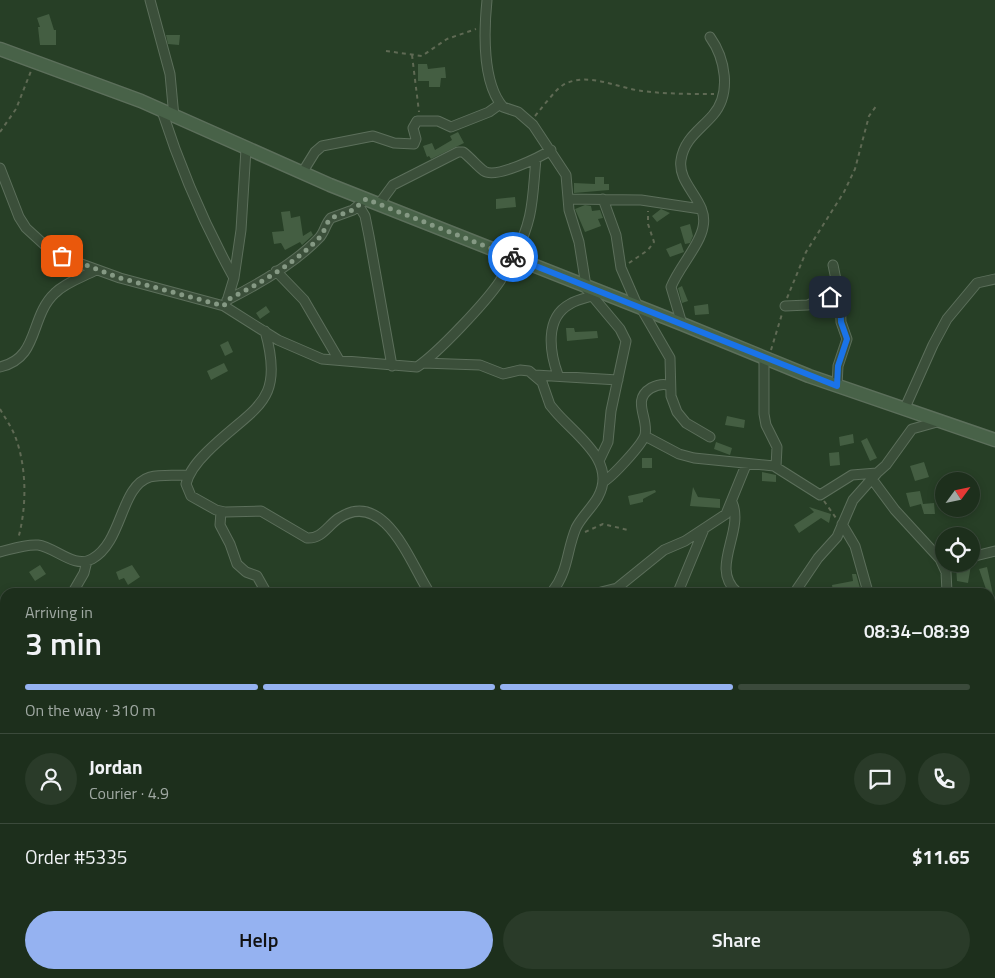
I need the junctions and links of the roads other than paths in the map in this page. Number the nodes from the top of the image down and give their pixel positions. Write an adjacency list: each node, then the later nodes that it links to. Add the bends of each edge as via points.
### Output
1 (150, 0): 6 (street, via 170,74)
2 (487, 0): 5 (street, via 486,54 492,87)
3 (710, 37): 16 (street, via 722,62 724,95 715,114 687,140 680,162 685,180)
4 (0, 49): 6 (street)
5 (500, 104): 8 (street, via 518,112 533,125); 11 (street, via 451,127 438,121 420,120 414,124 414,144 394,143 373,136 322,146)
6 (168, 114): 7 (street); 21 (street, via 179,161 200,213)
7 (246, 149): 11 (street); 21 (street, via 241,230)
8 (551, 150): 9 (street); 12 (street, via 566,175)
9 (536, 159): 15 (street, via 490,173 461,152 400,180 388,189); 17 (street, via 532,210 527,229)
10 (0, 168): 19 (street, via 19,217 36,239 62,256)
11 (302, 173): 14 (street)
12 (568, 199): 13 (street); 23 (street)
13 (603, 199): 16 (street, via 651,201); 27 (street, via 616,235 621,268)
14 (362, 202): 15 (street); 20 (street, via 331,218 319,238); 33 (street)
15 (379, 204): 17 (street)
16 (701, 209): 28 (street, via 704,217 701,233 671,287)
17 (512, 256): 23 (street); 32 (street, via 494,289)
18 (833, 265): 24 (street)
19 (96, 270): 25 (street); 34 (street, via 56,292 41,313 21,358)
20 (276, 271): 25 (street); 31 (street, via 304,300)
21 (234, 278): 25 (street)
22 (995, 278): 40 (street, via 977,283 947,318)
23 (587, 289): 27 (street); 36 (street, via 563,309 556,321 550,346); 37 (street, via 626,338)
24 (840, 298): 26 (street, via 825,296 808,305); 39 (street, via 841,322 847,339 838,366)
25 (226, 303): 29 (street)
26 (785, 306)
27 (639, 307): 28 (street); 38 (street, via 670,358)
28 (682, 324): 30 (street)
29 (265, 331): 31 (street, via 298,350 322,359); 48 (street, via 272,373 269,391 260,404 201,458)
30 (762, 357): 39 (street); 47 (street, via 764,414 778,447)
31 (339, 360): 33 (street)
32 (423, 363): 33 (street, via 413,368); 35 (street, via 474,364 498,373 525,370)
33 (392, 366)
34 (0, 367)
35 (535, 375): 36 (street); 45 (street, via 542,382 550,405 588,443)
36 (558, 376): 37 (street)
37 (618, 380): 45 (street, via 608,442)
38 (670, 386): 42 (street, via 655,386 642,398); 43 (street, via 673,404 680,418)
39 (837, 386): 40 (street)
40 (904, 410): 41 (street)
41 (937, 422): 44 (street); 49 (street, via 912,429)
42 (645, 436): 46 (street, via 679,454); 50 (street)
43 (710, 437)
44 (995, 440)
45 (599, 461): 50 (street)
46 (746, 465): 47 (street); 51 (street)
47 (776, 467): 49 (street, via 820,495 852,475)
48 (188, 476): 52 (street, via 186,484 191,496); 59 (street, via 156,476 139,483 110,541)
49 (874, 476): 53 (street, via 853,500); 57 (street, via 895,510)
50 (603, 482): 64 (street, via 599,496 582,518 566,570)
51 (732, 502): 54 (street, via 726,514); 67 (street, via 736,518 726,569)
52 (221, 512): 62 (street, via 220,525 237,564 257,576); 63 (street, via 261,512 299,534 313,538 344,515 354,512 371,514 385,522 397,536)
53 (842, 524): 68 (street, via 837,537); 69 (street, via 858,552)
54 (704, 529): 65 (street, via 664,550); 66 (street)
55 (0, 552): 59 (street, via 40,546 69,559)
56 (995, 552): 58 (street)
57 (935, 554)
58 (980, 556)
59 (88, 561): 61 (street)
60 (948, 572): 70 (street)
61 (75, 588)
62 (264, 588)
63 (427, 588)
64 (555, 588)
65 (613, 588)
66 (680, 588)
67 (732, 588)
68 (798, 588)
69 (867, 588)
70 (947, 588)

